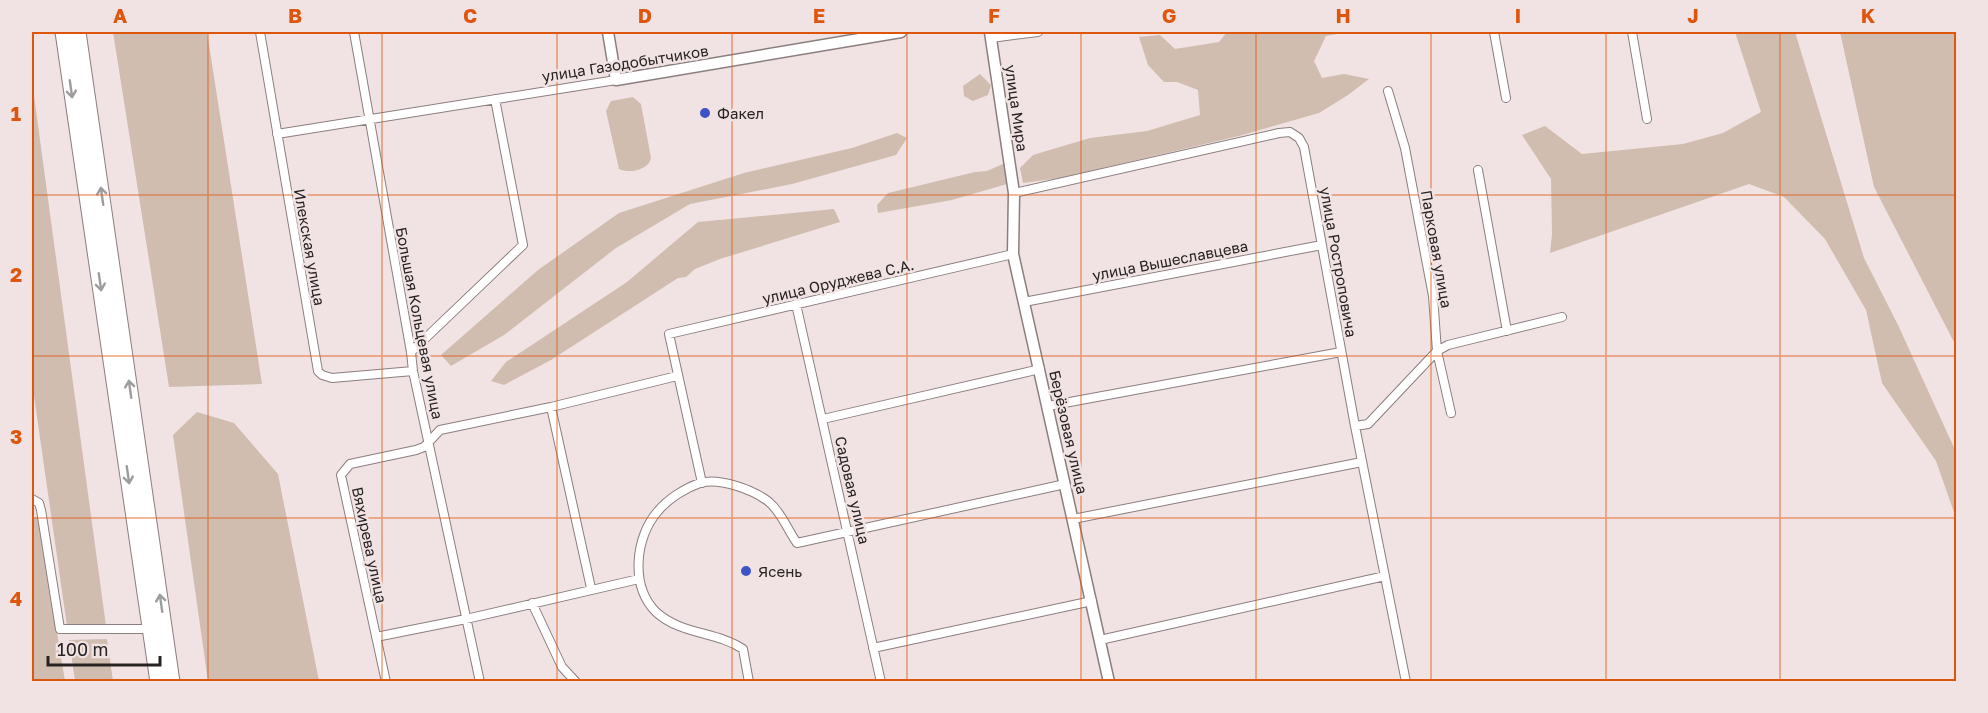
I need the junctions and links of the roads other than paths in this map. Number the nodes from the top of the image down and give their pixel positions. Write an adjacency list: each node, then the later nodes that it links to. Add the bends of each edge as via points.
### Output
1 (63, 32): 51 (highway, one-way to 51)
2 (78, 32): 56 (highway, one-way to 2)
3 (260, 32): 18 (street, Илекская улица)
4 (354, 32): 17 (street, Большая Кольцевая улица)
5 (608, 32): 12 (street)
6 (901, 32): 10 (street, улица Газодобытчиков)
7 (1038, 32): 11 (street)
8 (1494, 32): 15 (street)
9 (1632, 32): 16 (street)
10 (864, 35): 12 (street, улица Газодобытчиков)
11 (991, 35): 20 (street, улица Мира)
12 (616, 80): 14 (street, улица Газодобытчиков)
13 (1388, 91): 27 (street, Парковая улица, via 1407,160 1433,296)
14 (495, 99): 17 (street, улица Газодобытчиков); 28 (street, via 524,245)
15 (1506, 99)
16 (1647, 118)
17 (369, 120): 18 (street, улица Газодобытчиков); 28 (street, Большая Кольцевая улица)
18 (277, 134): 31 (street, Илекская улица, via 318,370 332,378)
19 (1478, 170): 26 (street)
20 (1014, 190): 21 (street, улица Ростроповича, via 1290,132 1304,147); 22 (street, Берёзовая улица)
21 (1322, 245): 23 (street, улица Вышеславцева); 29 (street, улица Ростроповича)
22 (1012, 254): 23 (street, Берёзовая улица); 24 (street, улица Оруджева С.А.)
23 (1024, 302): 30 (street, Берёзовая улица)
24 (796, 304): 32 (street, улица Оруджева С.А., via 669,334); 36 (street, Садовая улица)
25 (1562, 317): 26 (street)
26 (1508, 331): 27 (street)
27 (1437, 351): 35 (street, Парковая улица); 37 (street, via 1368,423)
28 (411, 352): 31 (street, Большая Кольцевая улица)
29 (1341, 352): 33 (street); 37 (street, улица Ростроповича)
30 (1040, 369): 33 (street, Берёзовая улица); 36 (street)
31 (413, 371): 38 (street, Большая Кольцевая улица)
32 (678, 375): 34 (street); 40 (street)
33 (1048, 406): 41 (street, Берёзовая улица)
34 (551, 407): 38 (street, via 440,430); 47 (street)
35 (1451, 413)
36 (823, 419): 44 (street, Садовая улица)
37 (1355, 426): 39 (street, улица Ростроповича)
38 (429, 440): 50 (street, Большая Кольцевая улица); 52 (street, Вяхирева улица, via 416,450 350,464 341,475)
39 (1362, 462): 43 (street); 45 (street, улица Ростроповича)
40 (702, 483): 44 (street, via 723,483 755,492 782,517 797,543); 46 (street, via 676,495 658,511 646,531)
41 (1065, 484): 43 (street, Берёзовая улица); 44 (street)
42 (32, 499): 51 (street, via 41,510 60,629)
43 (1073, 519): 48 (street, Берёзовая улица)
44 (849, 532): 54 (street, Садовая улица)
45 (1385, 576): 53 (street); 63 (street, улица Ростроповича)
46 (639, 579): 47 (street); 60 (street, via 645,598 669,622 684,630 731,641 743,649)
47 (591, 588): 49 (street)
48 (1092, 601): 53 (street, Берёзовая улица); 54 (street)
49 (532, 603): 50 (street); 59 (street, via 562,667)
50 (466, 619): 52 (street); 58 (street, Большая Кольцевая улица)
51 (150, 628): 55 (highway)
52 (376, 637): 57 (street, Вяхирева улица)
53 (1100, 640): 62 (street, Берёзовая улица)
54 (873, 648): 61 (street, Садовая улица)
55 (158, 681)
56 (172, 681)
57 (386, 681)
58 (480, 681)
59 (576, 681)
60 (749, 681)
61 (881, 681)
62 (1109, 681)
63 (1406, 681)

